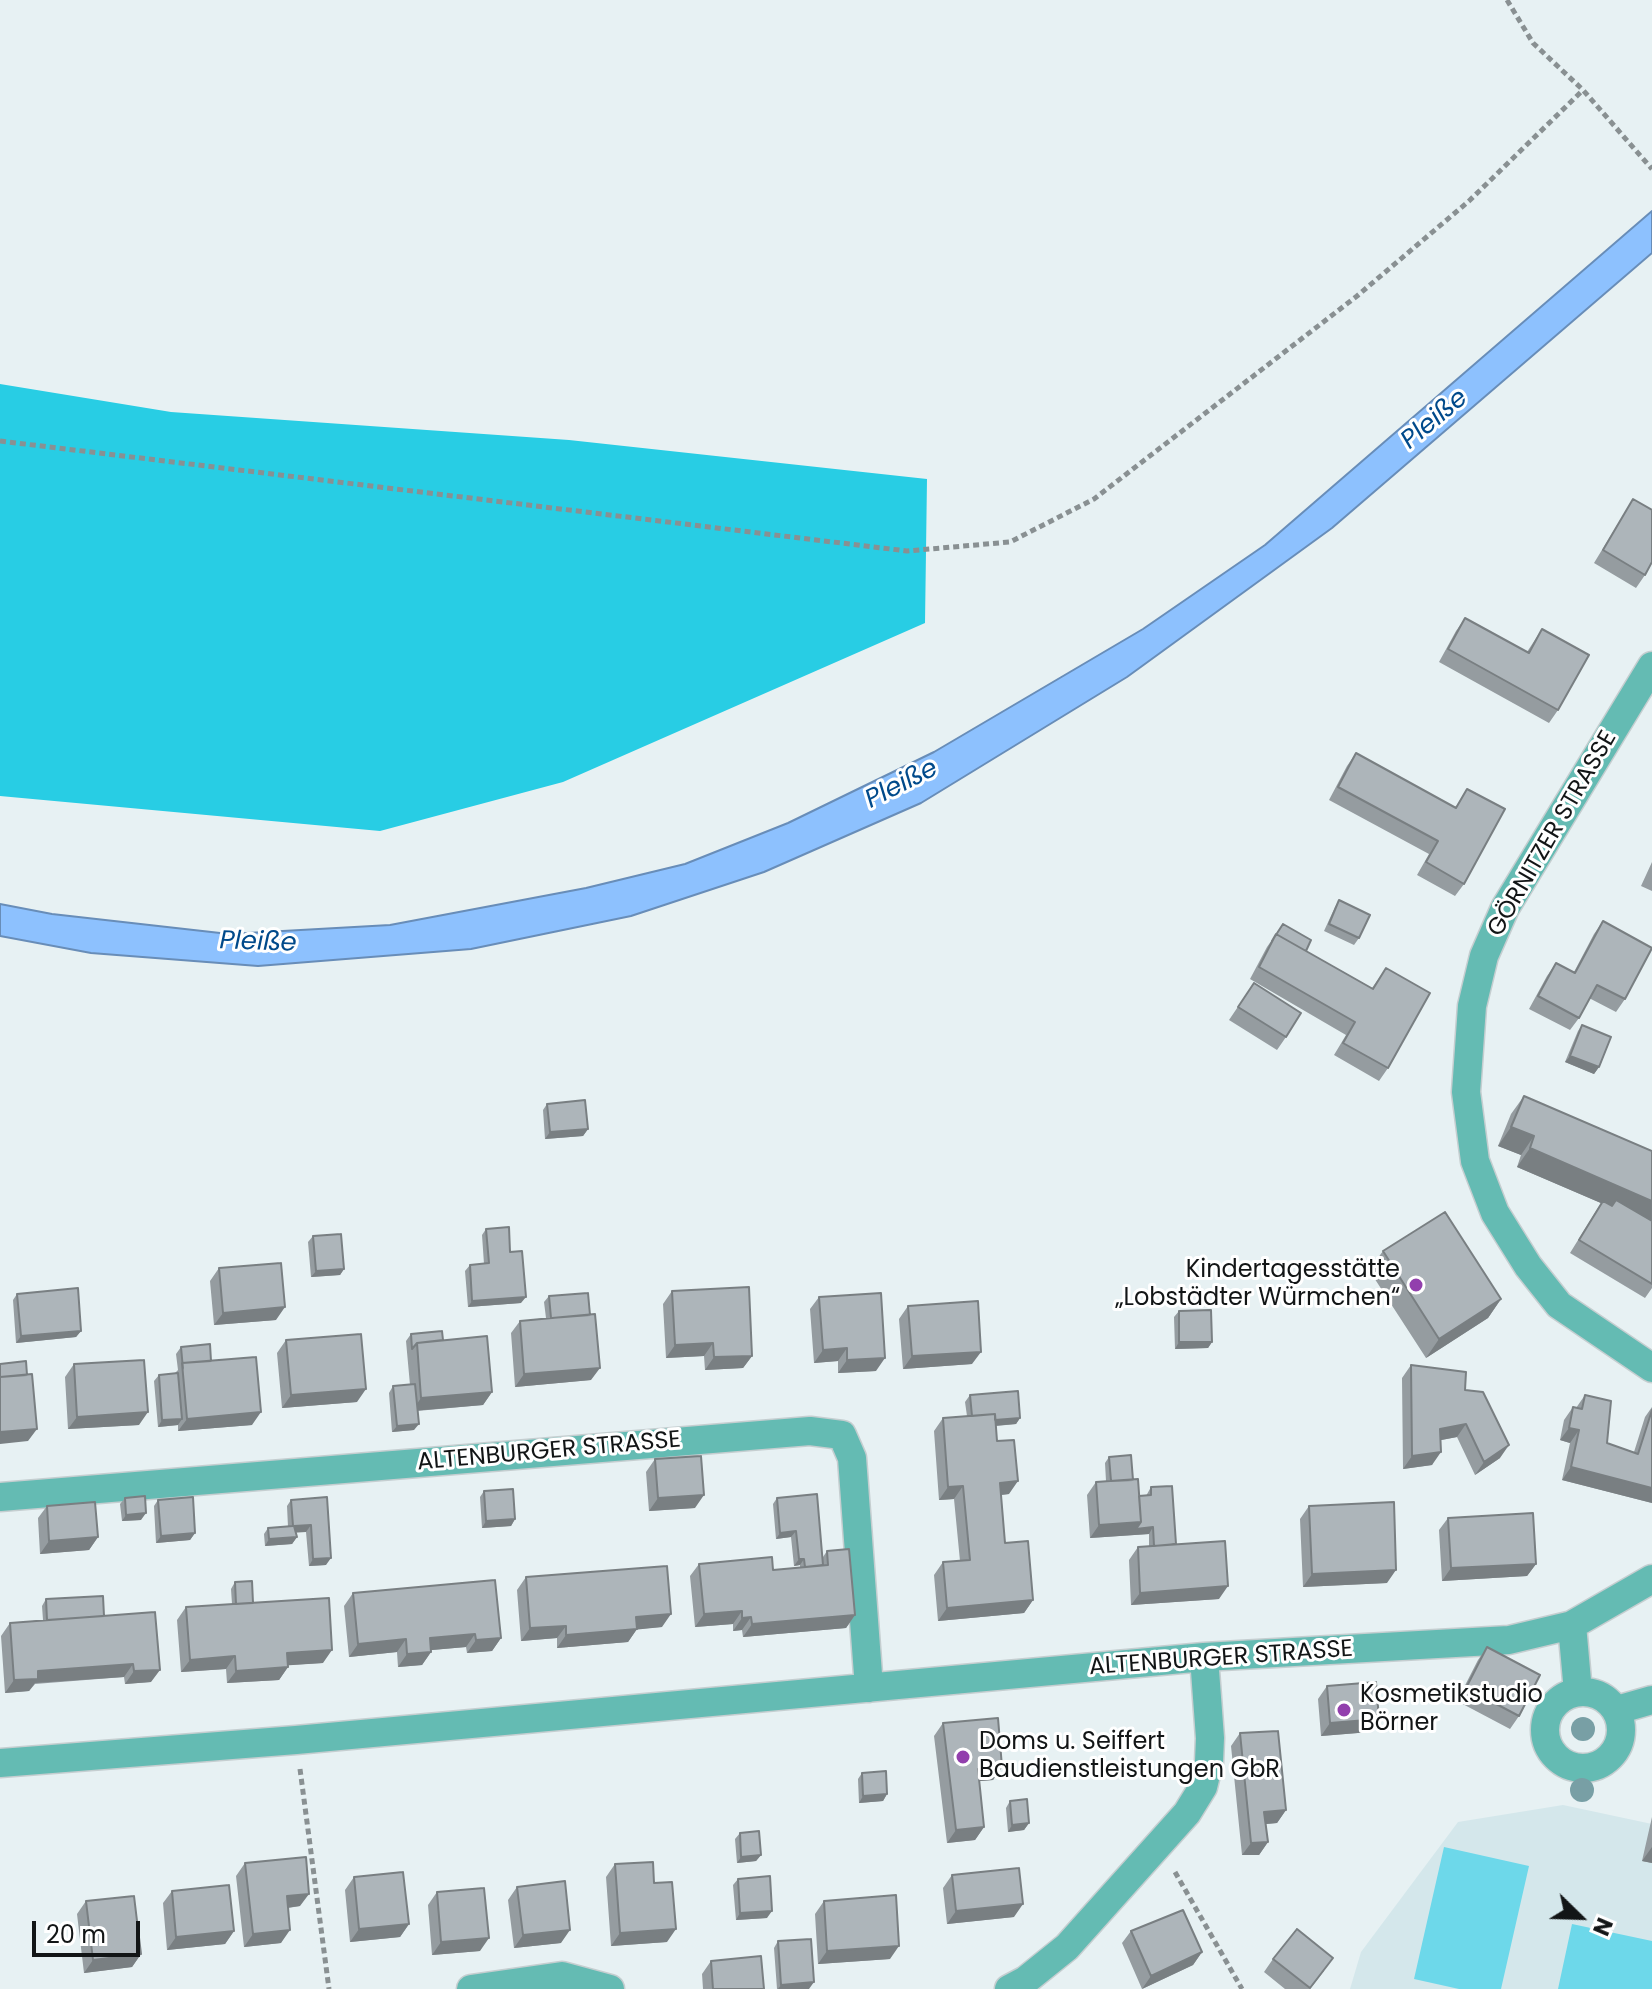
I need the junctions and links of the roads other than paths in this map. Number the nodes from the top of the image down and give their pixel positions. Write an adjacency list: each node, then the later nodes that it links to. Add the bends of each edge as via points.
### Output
1 (1652, 666): 2 (street, GÖRNITZER STRASSE, via 1505,908 1484,956 1472,1006 1466,1092 1475,1161 1495,1213 1528,1266 1559,1305)
2 (1652, 1368)
3 (0, 1497): 7 (street, ALTENBURGER STRASSE, via 810,1431 842,1435 852,1458)
4 (1652, 1579): 5 (street, ALTENBURGER STRASSE)
5 (1572, 1625): 6 (street, ALTENBURGER STRASSE, via 1509,1640); 8 (street)
6 (1204, 1657): 7 (street, ALTENBURGER STRASSE); 14 (street, via 1209,1762 1203,1787 1159,1846 1067,1947)
7 (869, 1688): 11 (street, ALTENBURGER STRASSE)
8 (1578, 1692): 10 (street, via 1592,1692); 10 (street, via 1557,1702 1546,1721 1548,1747 1562,1763 1585,1769 1611,1758 1622,1729)
9 (1652, 1700): 10 (street)
10 (1617, 1710)
11 (0, 1763)
12 (471, 1989): 13 (street, via 562,1976)
13 (610, 1989)
14 (1009, 1989)

